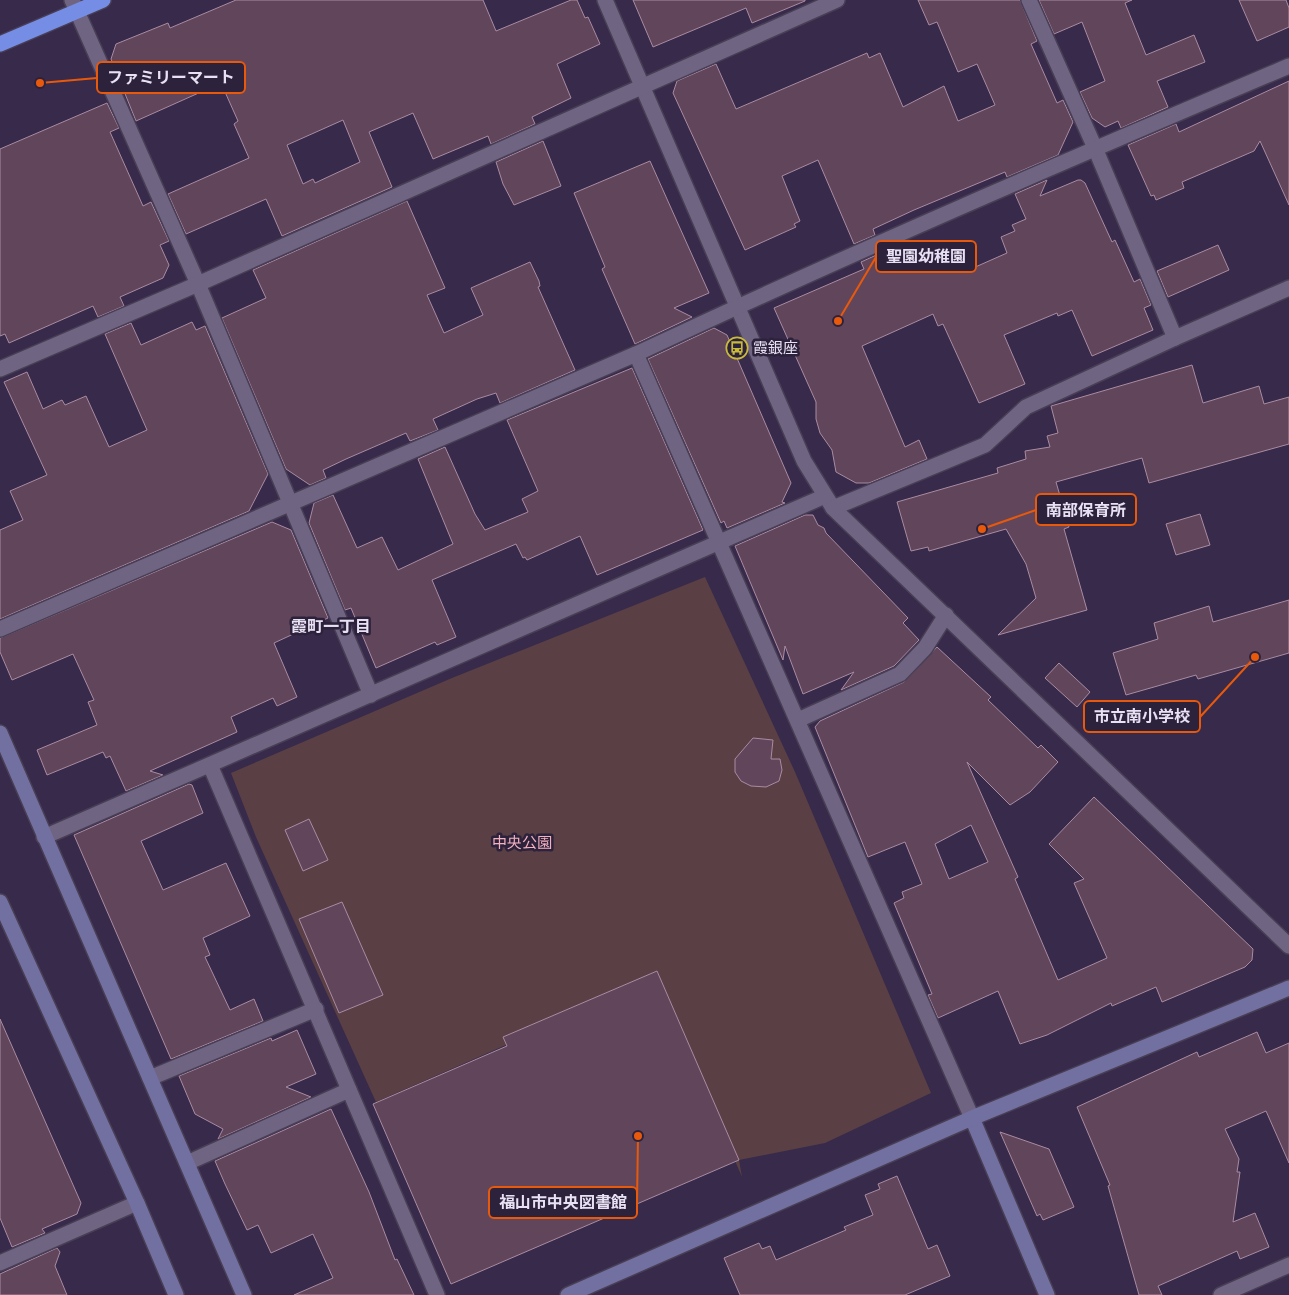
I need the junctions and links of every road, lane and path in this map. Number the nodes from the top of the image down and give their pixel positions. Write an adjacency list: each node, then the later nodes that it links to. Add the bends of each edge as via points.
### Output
1 (103, 0): 5 (highway)
2 (605, 0): 8 (street)
3 (837, 0): 8 (street)
4 (1029, 0): 9 (street)
5 (74, 6): 6 (highway); 10 (street)
6 (0, 44)
7 (1289, 66): 9 (street)
8 (642, 85): 10 (street); 12 (street)
9 (1095, 148): 12 (street); 13 (street)
10 (198, 284): 15 (street); 17 (street)
11 (1289, 288): 13 (street)
12 (738, 306): 14 (street); 16 (street, via 804,461)
13 (1175, 338): 16 (street, via 1026,407 985,445)
14 (636, 354): 17 (street); 18 (street)
15 (0, 369)
16 (829, 502): 18 (street); 19 (street)
17 (290, 503): 20 (street); 21 (street)
18 (718, 543): 21 (street); 22 (street)
19 (946, 615): 22 (street, via 925,648 900,674); 27 (street)
20 (0, 629)
21 (371, 695): 24 (street)
22 (798, 720): 32 (street)
23 (0, 733): 25 (street)
24 (210, 765): 25 (street); 29 (street)
25 (44, 837): 30 (street)
26 (0, 902): 34 (street)
27 (1289, 946)
28 (1289, 988): 32 (street)
29 (316, 1009): 30 (street); 31 (street)
30 (150, 1078): 33 (street)
31 (349, 1090): 33 (street); 39 (street)
32 (972, 1118): 40 (street); 41 (street)
33 (187, 1163): 38 (street)
34 (137, 1203): 35 (street); 37 (street)
35 (0, 1263)
36 (1289, 1265): 42 (street)
37 (176, 1295)
38 (244, 1295)
39 (437, 1295)
40 (568, 1295)
41 (1047, 1295)
42 (1221, 1295)

